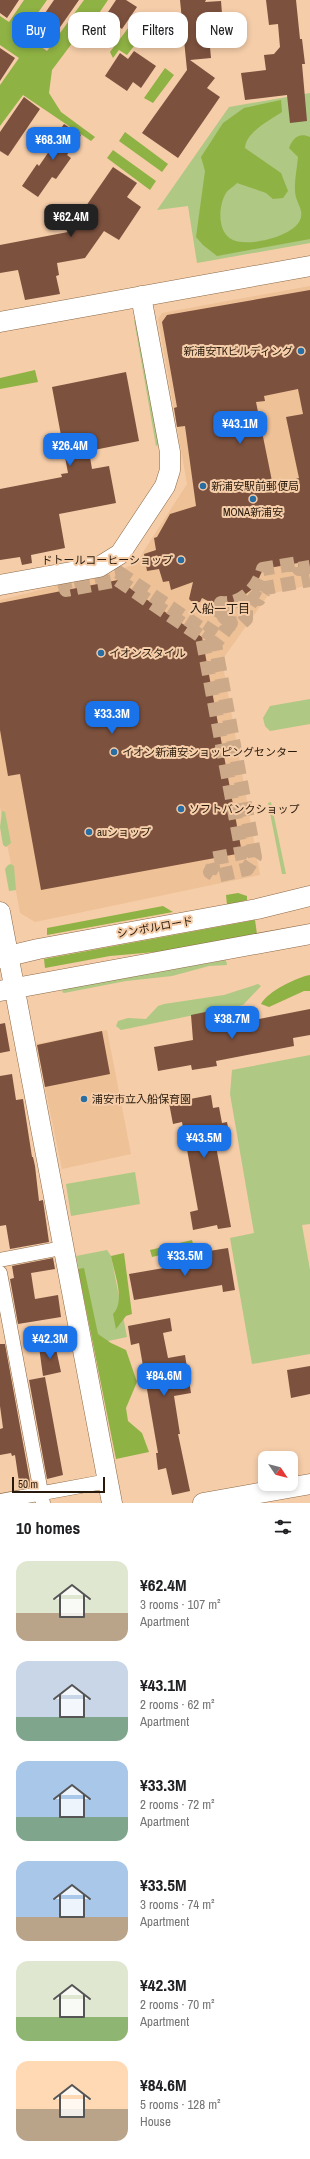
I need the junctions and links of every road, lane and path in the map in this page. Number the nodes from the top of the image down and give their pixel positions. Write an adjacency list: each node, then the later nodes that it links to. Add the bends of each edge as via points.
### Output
1 (310, 266): 2 (street)
2 (141, 296): 3 (street); 4 (street, via 170,452 170,470 165,486 120,554 110,561 99,567)
3 (0, 322)
4 (0, 585)
5 (310, 896): 8 (street, シンボルロード, via 257,909)
6 (0, 912): 8 (street)
7 (310, 934): 9 (street)
8 (4, 957): 9 (street)
9 (7, 990): 10 (street)
10 (62, 1248): 11 (street); 13 (street)
11 (0, 1260)
12 (0, 1273): 15 (street)
13 (108, 1481): 15 (street); 17 (street)
14 (310, 1484): 18 (street)
15 (42, 1498): 16 (street)
16 (0, 1501)
17 (112, 1503)
18 (204, 1503)

